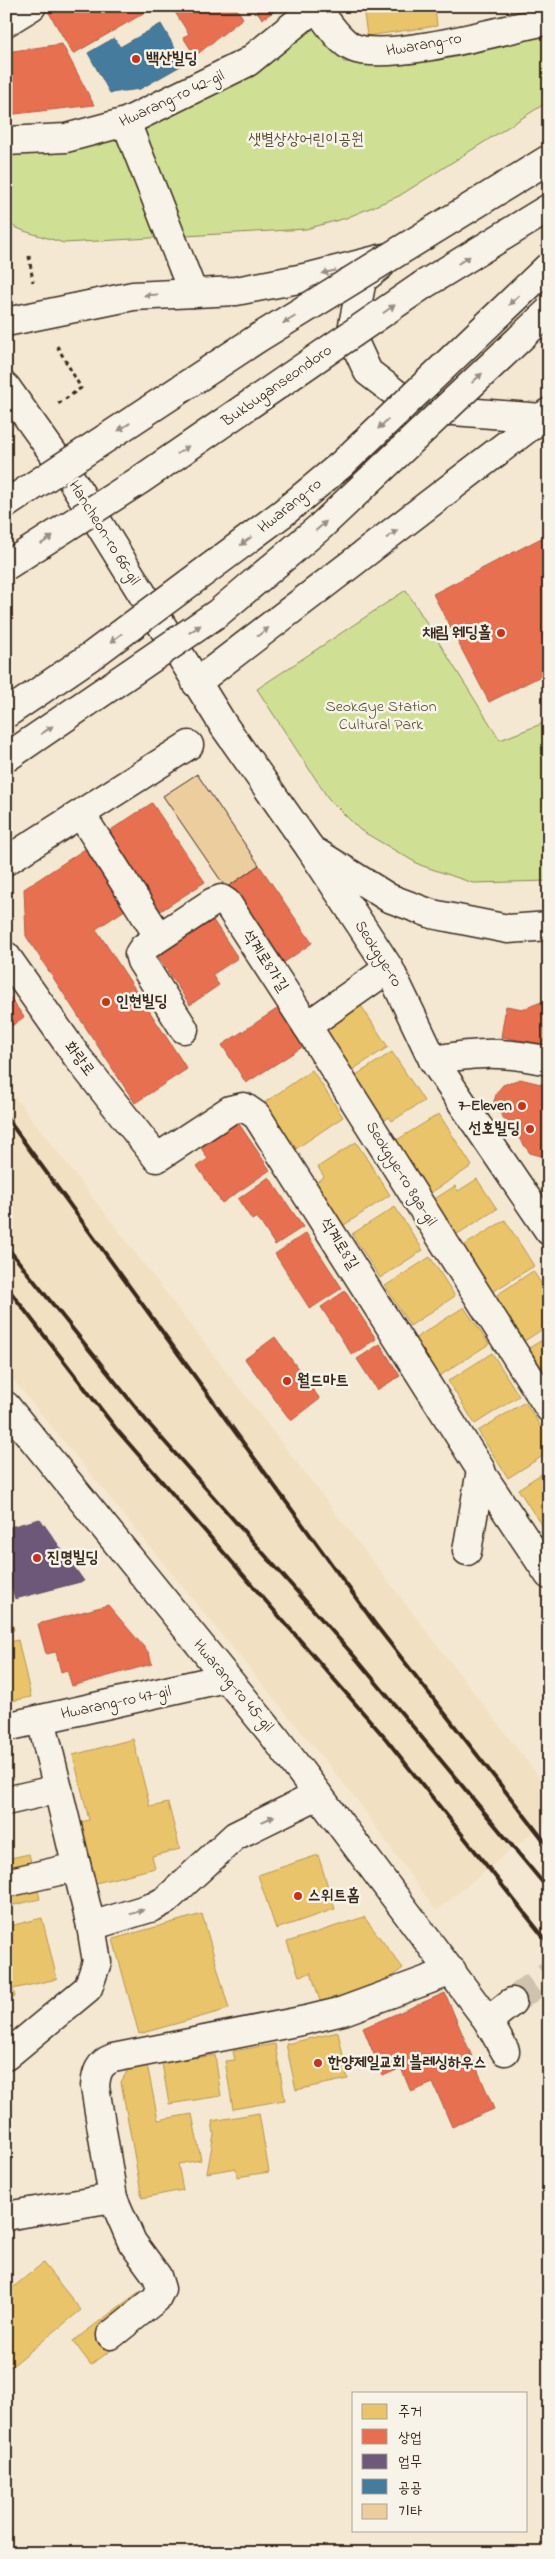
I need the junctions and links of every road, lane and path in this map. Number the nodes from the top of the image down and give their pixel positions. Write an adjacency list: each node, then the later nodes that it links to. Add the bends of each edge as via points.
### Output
1 (32, 6): 4 (main road)
2 (316, 7): 3 (main road, Hwarang-ro, via 347,44 371,52 402,51); 5 (main road, Hwarang-ro 42-gil, via 248,62)
3 (549, 20)
4 (6, 22)
5 (126, 122): 6 (main road, Hwarang-ro 42-gil, via 66,138); 13 (main road)
6 (6, 141)
7 (549, 152): 10 (main road)
8 (549, 159): 20 (main road, one-way to 20, bridge, via 258,338)
9 (549, 208): 21 (main road, Bukbuganseondoro, one-way to 9, bridge, via 140,480 423,285)
10 (393, 255): 13 (main road, one-way to 13, via 309,277 236,291); 18 (main road, via 362,280 351,335 368,372 415,408)
11 (29, 256): 15 (path)
12 (549, 266): 23 (main road, Hwarang-ro, one-way to 23, bridge, via 342,464 283,513 94,654)
13 (193, 293): 15 (main road, one-way to 15, via 133,296)
14 (549, 311): 25 (main road, Hwarang-ro, one-way to 14, bridge, via 218,613 320,527)
15 (38, 314): 16 (main road); 19 (path, via 81,388)
16 (6, 322)
17 (6, 387): 19 (main road, Hancheon-ro 66-gil)
18 (545, 415): 22 (main road, one-way to 18)
19 (32, 422): 22 (main road, Hancheon-ro 66-gil, via 70,477)
20 (6, 504)
21 (6, 566)
22 (196, 683): 27 (main road, Seokgye-ro)
23 (6, 714)
24 (189, 745): 26 (main road)
25 (6, 758)
26 (81, 814): 28 (main road); 30 (main road)
27 (310, 848): 29 (main road, via 389,898 432,914 508,929); 32 (main road, Seokgye-ro)
28 (6, 861)
29 (549, 926)
30 (159, 937): 33 (main road, 석계로8가길, via 221,900 227,904); 34 (main road, via 143,948 139,957)
31 (6, 956): 37 (main road, 화랑로, via 78,1058)
32 (389, 968): 33 (main road); 35 (main road, Seokgye-ro)
33 (306, 1026): 40 (main road, Seokgye-ro 8ga-gil)
34 (184, 1029)
35 (433, 1060): 36 (main road, via 493,1052); 38 (main road, Seokgye-ro)
36 (549, 1061)
37 (156, 1158): 41 (main road, 석계로8길, via 230,1110 244,1107 258,1116)
38 (549, 1231)
39 (6, 1406): 44 (main road, Hwarang-ro 45-gil)
40 (549, 1408)
41 (481, 1473): 42 (main road); 43 (main road, 석계로8길)
42 (467, 1551)
43 (549, 1574)
44 (225, 1678): 45 (main road, Hwarang-ro 47-gil); 48 (main road, Hwarang-ro 45-gil)
45 (41, 1719): 46 (main road, Hwarang-ro 47-gil); 47 (main road)
46 (6, 1727)
47 (58, 1789): 49 (main road); 50 (main road)
48 (318, 1795): 52 (main road, one-way to 48, via 166,1900 235,1836); 53 (main road, Hwarang-ro 45-gil)
49 (6, 1802)
50 (76, 1867): 51 (main road); 52 (main road)
51 (6, 1883)
52 (91, 1926): 57 (main road, via 97,1954 88,1988)
53 (452, 1971): 55 (main road, Hwarang-ro 45-gil); 58 (main road, via 306,2020 104,2061 95,2077 95,2087)
54 (512, 2002): 55 (main road)
55 (488, 2021): 56 (main road, Hwarang-ro 45-gil)
56 (505, 2051)
57 (6, 2056)
58 (113, 2198): 59 (main road); 60 (main road, via 132,2242 157,2276 161,2289 156,2299)
59 (6, 2216)
60 (111, 2335)

